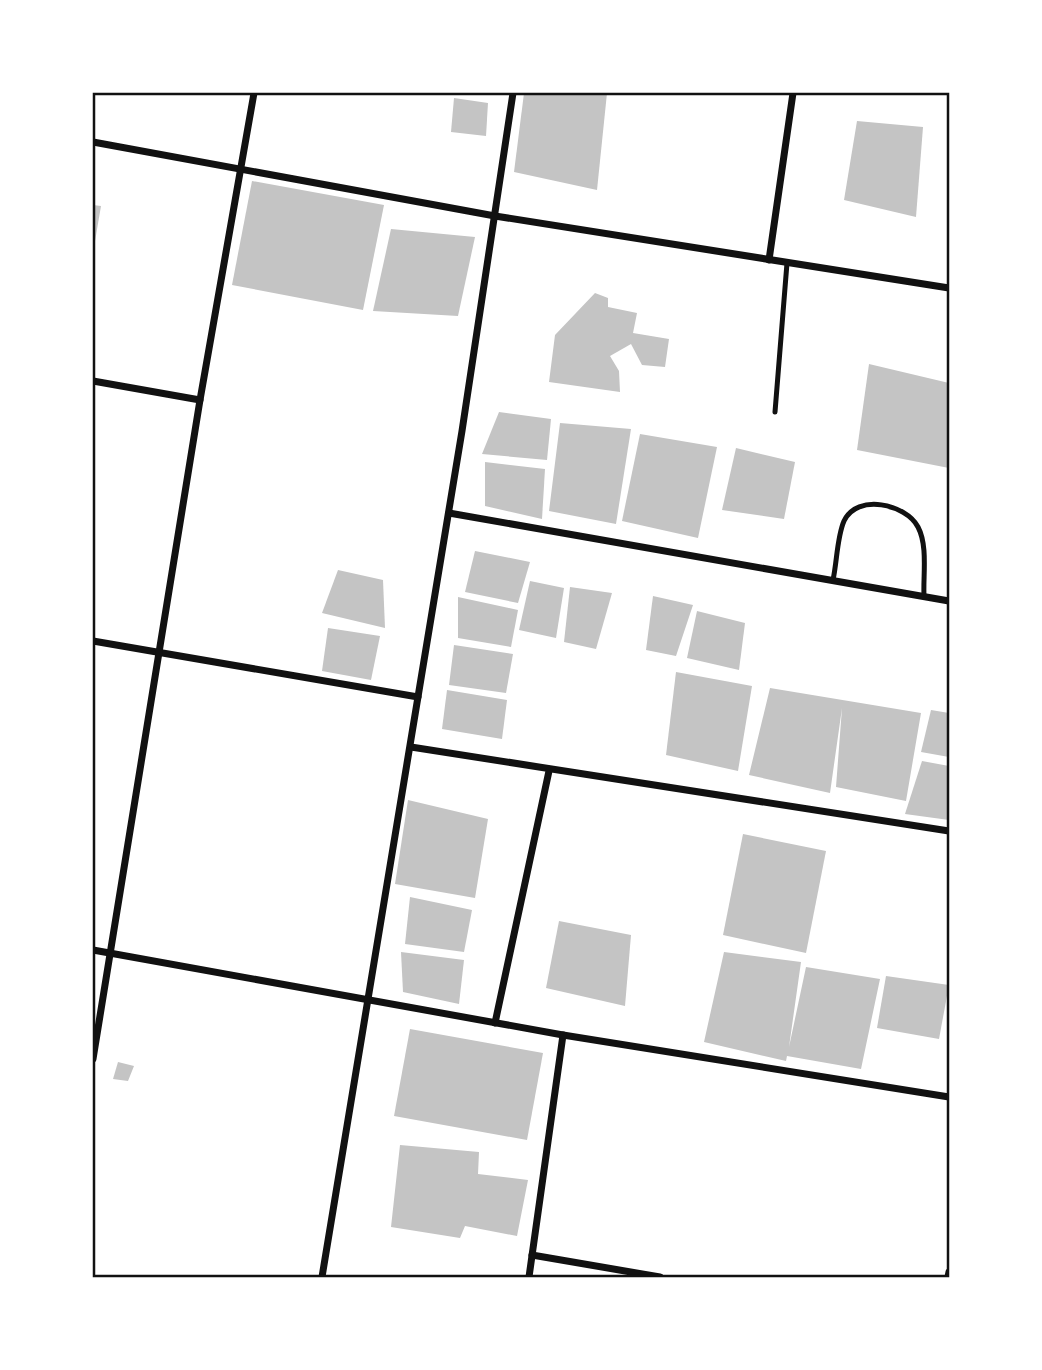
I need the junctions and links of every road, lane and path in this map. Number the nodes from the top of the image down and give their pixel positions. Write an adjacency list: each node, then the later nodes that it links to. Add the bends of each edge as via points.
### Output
1 (254, 93): 5 (street)
2 (513, 93): 6 (street)
3 (793, 93): 7 (street)
4 (93, 142): 5 (street)
5 (242, 170): 6 (street); 11 (street)
6 (495, 216): 7 (street); 13 (street)
7 (769, 260): 8 (street)
8 (787, 263): 9 (street); 12 (lane)
9 (949, 288)
10 (93, 381): 11 (street)
11 (200, 400): 18 (street)
12 (775, 412)
13 (449, 513): 14 (street); 19 (street)
14 (833, 580): 15 (street); 15 (lane, via 845,520 854,509 883,505 906,514 917,525 923,542)
15 (924, 596): 16 (street)
16 (949, 601)
17 (93, 642): 18 (street)
18 (161, 652): 19 (street); 24 (street)
19 (418, 697): 20 (street)
20 (411, 747): 21 (street); 25 (street)
21 (549, 771): 22 (street); 26 (street)
22 (949, 831)
23 (93, 950): 24 (street)
24 (111, 953): 25 (street); 28 (street)
25 (370, 999): 26 (street); 31 (street)
26 (495, 1023): 27 (street)
27 (563, 1035): 29 (street); 30 (street)
28 (93, 1059)
29 (949, 1097)
30 (533, 1255): 32 (street); 33 (street)
31 (322, 1277)
32 (529, 1277)
33 (660, 1277)

